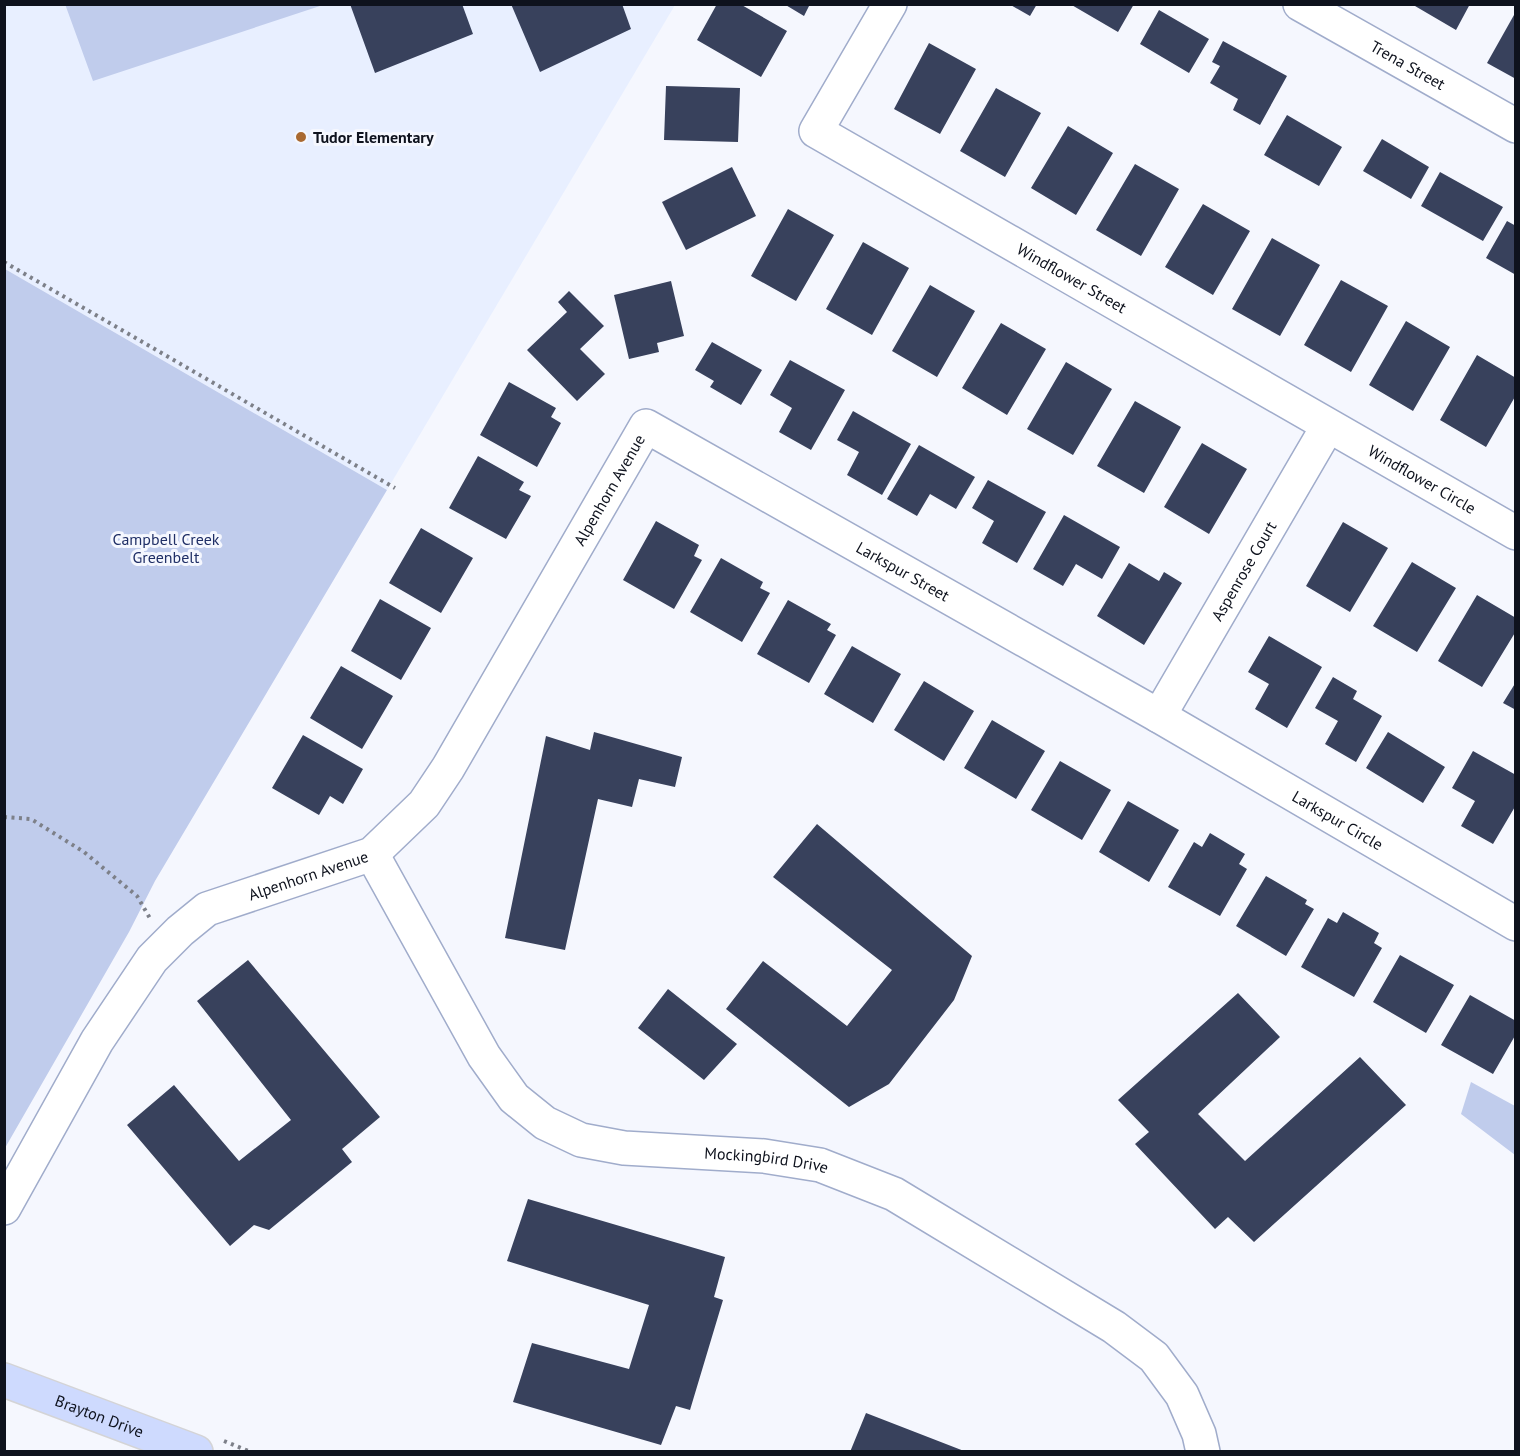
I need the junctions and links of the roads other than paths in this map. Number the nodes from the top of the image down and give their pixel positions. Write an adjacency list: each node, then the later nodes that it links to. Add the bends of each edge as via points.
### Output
1 (890, 4): 5 (street, Windflower Street, via 816,131)
2 (1300, 4): 3 (street, Trena Street)
3 (1515, 126)
4 (646, 426): 7 (street, Larkspur Street); 8 (street, Alpenhorn Avenue, via 442,777 424,804)
5 (1328, 426): 6 (street, Windflower Circle); 7 (street, Aspenrose Court)
6 (1515, 533)
7 (1160, 716): 9 (street, Larkspur Circle)
8 (372, 854): 10 (street, Alpenhorn Avenue, via 207,909 165,945 97,1041); 13 (street, Mockingbird Drive, via 484,1056 514,1098 545,1123 582,1140 624,1148 764,1156 820,1165 894,1194 1114,1327 1154,1357 1182,1395 1200,1434)
9 (1515, 924)
10 (4, 1208)
11 (4, 1380): 12 (main road, Brayton Drive)
12 (196, 1452)
13 (1203, 1452)

